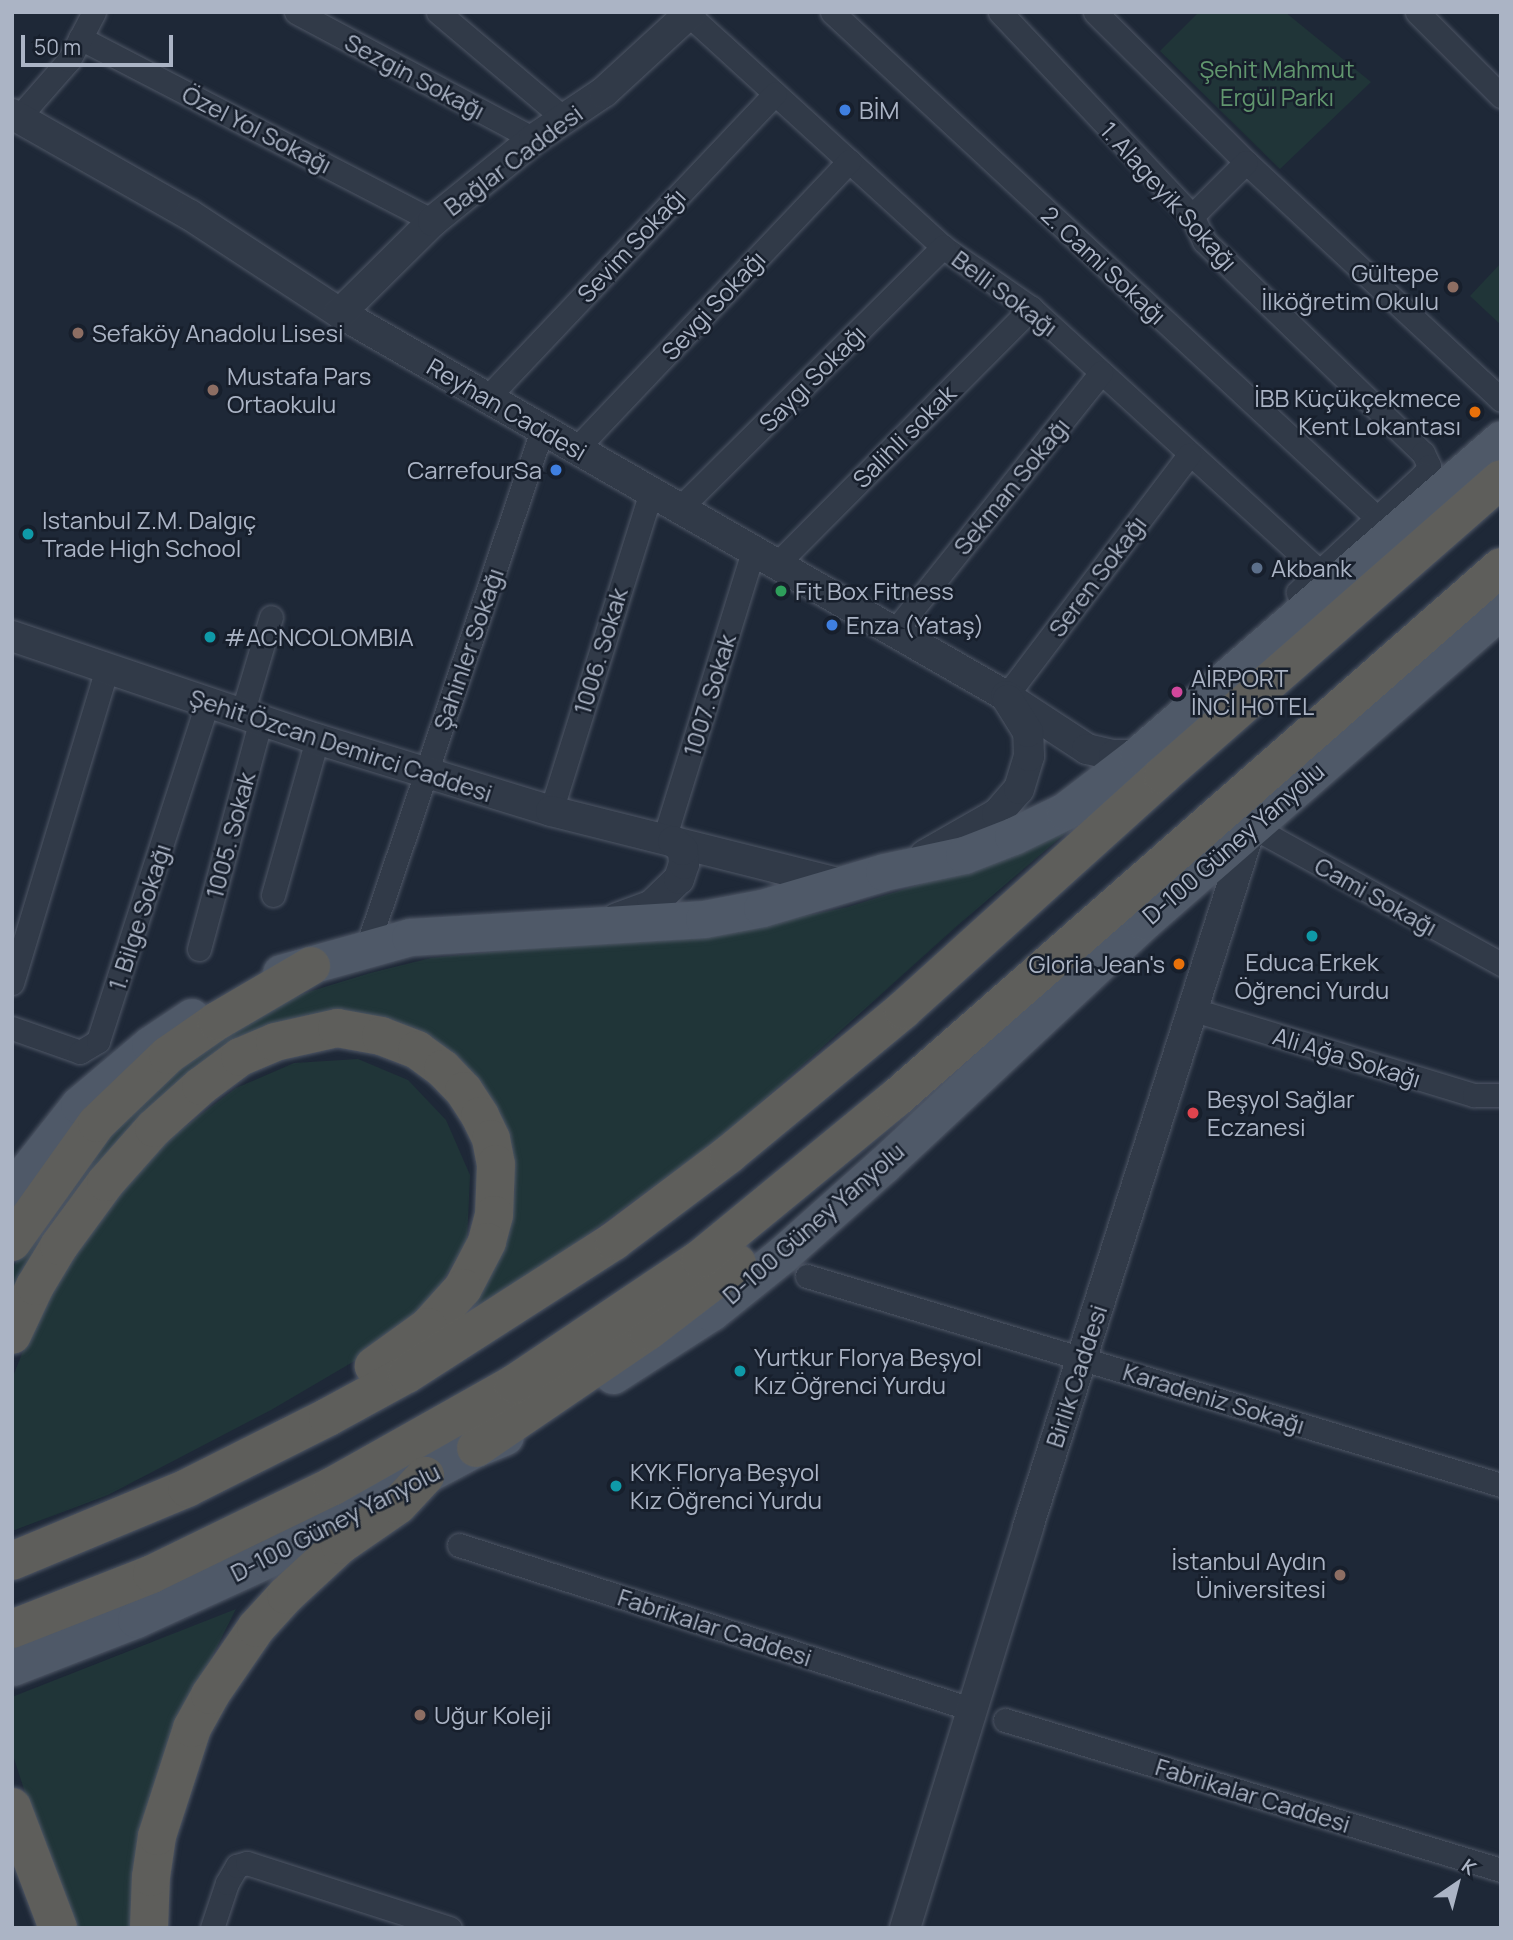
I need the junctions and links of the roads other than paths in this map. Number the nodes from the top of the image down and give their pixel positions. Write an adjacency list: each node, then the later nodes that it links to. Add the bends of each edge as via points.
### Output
1 (94, 12): 9 (street)
2 (296, 12): 14 (street, Sezgin Sokağı)
3 (438, 12): 13 (street)
4 (1000, 12): 17 (street, 1. Alageyik Sokağı)
5 (1095, 12): 16 (street)
6 (1417, 12): 11 (street)
7 (682, 15): 10 (street, Belli Sokağı); 13 (street, Bağlar Caddesi, via 604,92)
8 (844, 16): 32 (street, 2. Cami Sokağı)
9 (80, 38): 12 (street, via 69,60); 18 (street, Özel Yol Sokağı)
10 (775, 93): 15 (street, Belli Sokağı); 23 (street, Sevim Sokağı)
11 (1501, 96)
12 (14, 119): 21 (street, Reyhan Caddesi, via 190,215)
13 (566, 120): 14 (street, Bağlar Caddesi)
14 (534, 139): 18 (street, Bağlar Caddesi)
15 (849, 161): 19 (street, Belli Sokağı); 27 (street, Sevgi Sokağı)
16 (1246, 162): 17 (street); 24 (street)
17 (1192, 216): 32 (street, 1. Alageyik Sokağı, via 1204,241 1423,453 1429,466)
18 (433, 221): 21 (street, Bağlar Caddesi)
19 (943, 247): 20 (street, Belli Sokağı); 31 (street, Saygı Sokağı)
20 (1031, 307): 22 (street, Belli Sokağı); 33 (street, Salihli sokak)
21 (340, 313): 23 (street, Reyhan Caddesi)
22 (1101, 373): 28 (street, Belli Sokağı); 38 (street, Sekman Sokağı)
23 (486, 398): 25 (street, Reyhan Caddesi)
24 (1500, 400)
25 (542, 430): 27 (street, Reyhan Caddesi); 47 (street, Şahinler Sokağı)
26 (1501, 439): 43 (main road)
27 (576, 449): 30 (street, Reyhan Caddesi)
28 (1189, 456): 35 (street, Belli Sokağı); 41 (street, Seren Sokağı)
29 (1501, 479): 70 (highway, via 903,1010 728,1155 614,1241 507,1312 407,1374)
30 (651, 492): 31 (street, Reyhan Caddesi); 48 (street, 1006. Sokak)
31 (680, 508): 33 (street, Reyhan Caddesi)
32 (1376, 517): 35 (street)
33 (765, 558): 38 (street, Reyhan Caddesi); 50 (street, 1007. Sokak)
34 (1501, 567): 60 (highway)
35 (1320, 572): 43 (street, via 1217,666 1199,686)
36 (1501, 610): 49 (main road, D-100 Güney Yanyolu)
37 (271, 617): 44 (street, 1005. Sokak)
38 (894, 632): 41 (street, Reyhan Caddesi)
39 (12, 636): 40 (street, Şehit Özcan Demirci Caddesi)
40 (107, 668): 42 (street, Şehit Özcan Demirci Caddesi); 59 (street)
41 (1006, 696): 46 (street, Reyhan Caddesi, via 1087,750); 51 (street, via 1028,732 1029,756 1019,789 983,824)
42 (207, 703): 44 (street, Şehit Özcan Demirci Caddesi); 62 (street, 1. Bilge Sokağı, via 98,1041 80,1052)
43 (1188, 714): 46 (main road)
44 (251, 717): 45 (street, Şehit Özcan Demirci Caddesi); 56 (street, 1005. Sokak)
45 (317, 739): 47 (street, Şehit Özcan Demirci Caddesi); 53 (street)
46 (1138, 755): 51 (main road, via 1065,811 1013,836 964,855)
47 (426, 771): 48 (street, Şehit Özcan Demirci Caddesi); 55 (street, Şahinler Sokağı)
48 (551, 811): 50 (street, Şehit Özcan Demirci Caddesi)
49 (1251, 826): 57 (street, Cami Sokağı); 61 (street, Birlik Caddesi); 69 (main road, D-100 Güney Yanyolu, via 1143,920 853,1191 745,1284 639,1360 518,1431)
50 (668, 840): 52 (street, Şehit Özcan Demirci Caddesi); 54 (street, via 682,850 684,863 666,895 652,905)
51 (884, 872): 52 (main road)
52 (842, 884): 54 (main road, via 762,908 704,919)
53 (273, 895)
54 (593, 926): 55 (main road, via 410,937)
55 (367, 947): 58 (main road)
56 (199, 949)
57 (1501, 964)
58 (311, 966): 64 (main road, via 275,975 190,1018 150,1045 79,1105); 65 (highway, via 168,1055 97,1123)
59 (12, 983)
60 (1027, 983): 69 (highway, via 929,1094 788,1223 648,1331); 75 (highway, via 749,1222 514,1384 256,1525 152,1574)
61 (1194, 1010): 63 (street, Ali Ağa Sokağı, via 1474,1095); 68 (street, Birlik Caddesi)
62 (12, 1028)
63 (1501, 1095)
64 (12, 1190)
65 (12, 1242)
66 (807, 1276): 68 (street, Karadeniz Sokağı)
67 (12, 1335): 70 (highway, via 59,1246 106,1182 154,1128 240,1057 275,1042 337,1028 381,1036 417,1050 464,1091 491,1139 496,1193 487,1242 463,1288 428,1328 309,1410)
68 (1082, 1358): 72 (street, Karadeniz Sokağı); 78 (street, Birlik Caddesi)
69 (476, 1448): 71 (main road, D-100 Güney Yanyolu)
70 (247, 1460): 74 (highway)
71 (425, 1476): 75 (main road, D-100 Güney Yanyolu, via 267,1559 136,1619); 83 (highway, via 398,1505 340,1545 286,1595 256,1628 210,1695 192,1727 166,1801 151,1877)
72 (1501, 1485)
73 (459, 1545): 78 (street, Fabrikalar Caddesi)
74 (12, 1561)
75 (67, 1627): 76 (highway); 77 (main road, D-100 Güney Yanyolu)
76 (12, 1629)
77 (12, 1667)
78 (971, 1709): 86 (street, Birlik Caddesi)
79 (1005, 1720): 81 (street, Fabrikalar Caddesi)
80 (12, 1807): 82 (highway)
81 (1501, 1870)
82 (58, 1928)
83 (149, 1928)
84 (212, 1928): 85 (street, via 227,1883 237,1866 247,1863)
85 (450, 1928)
86 (905, 1928)

